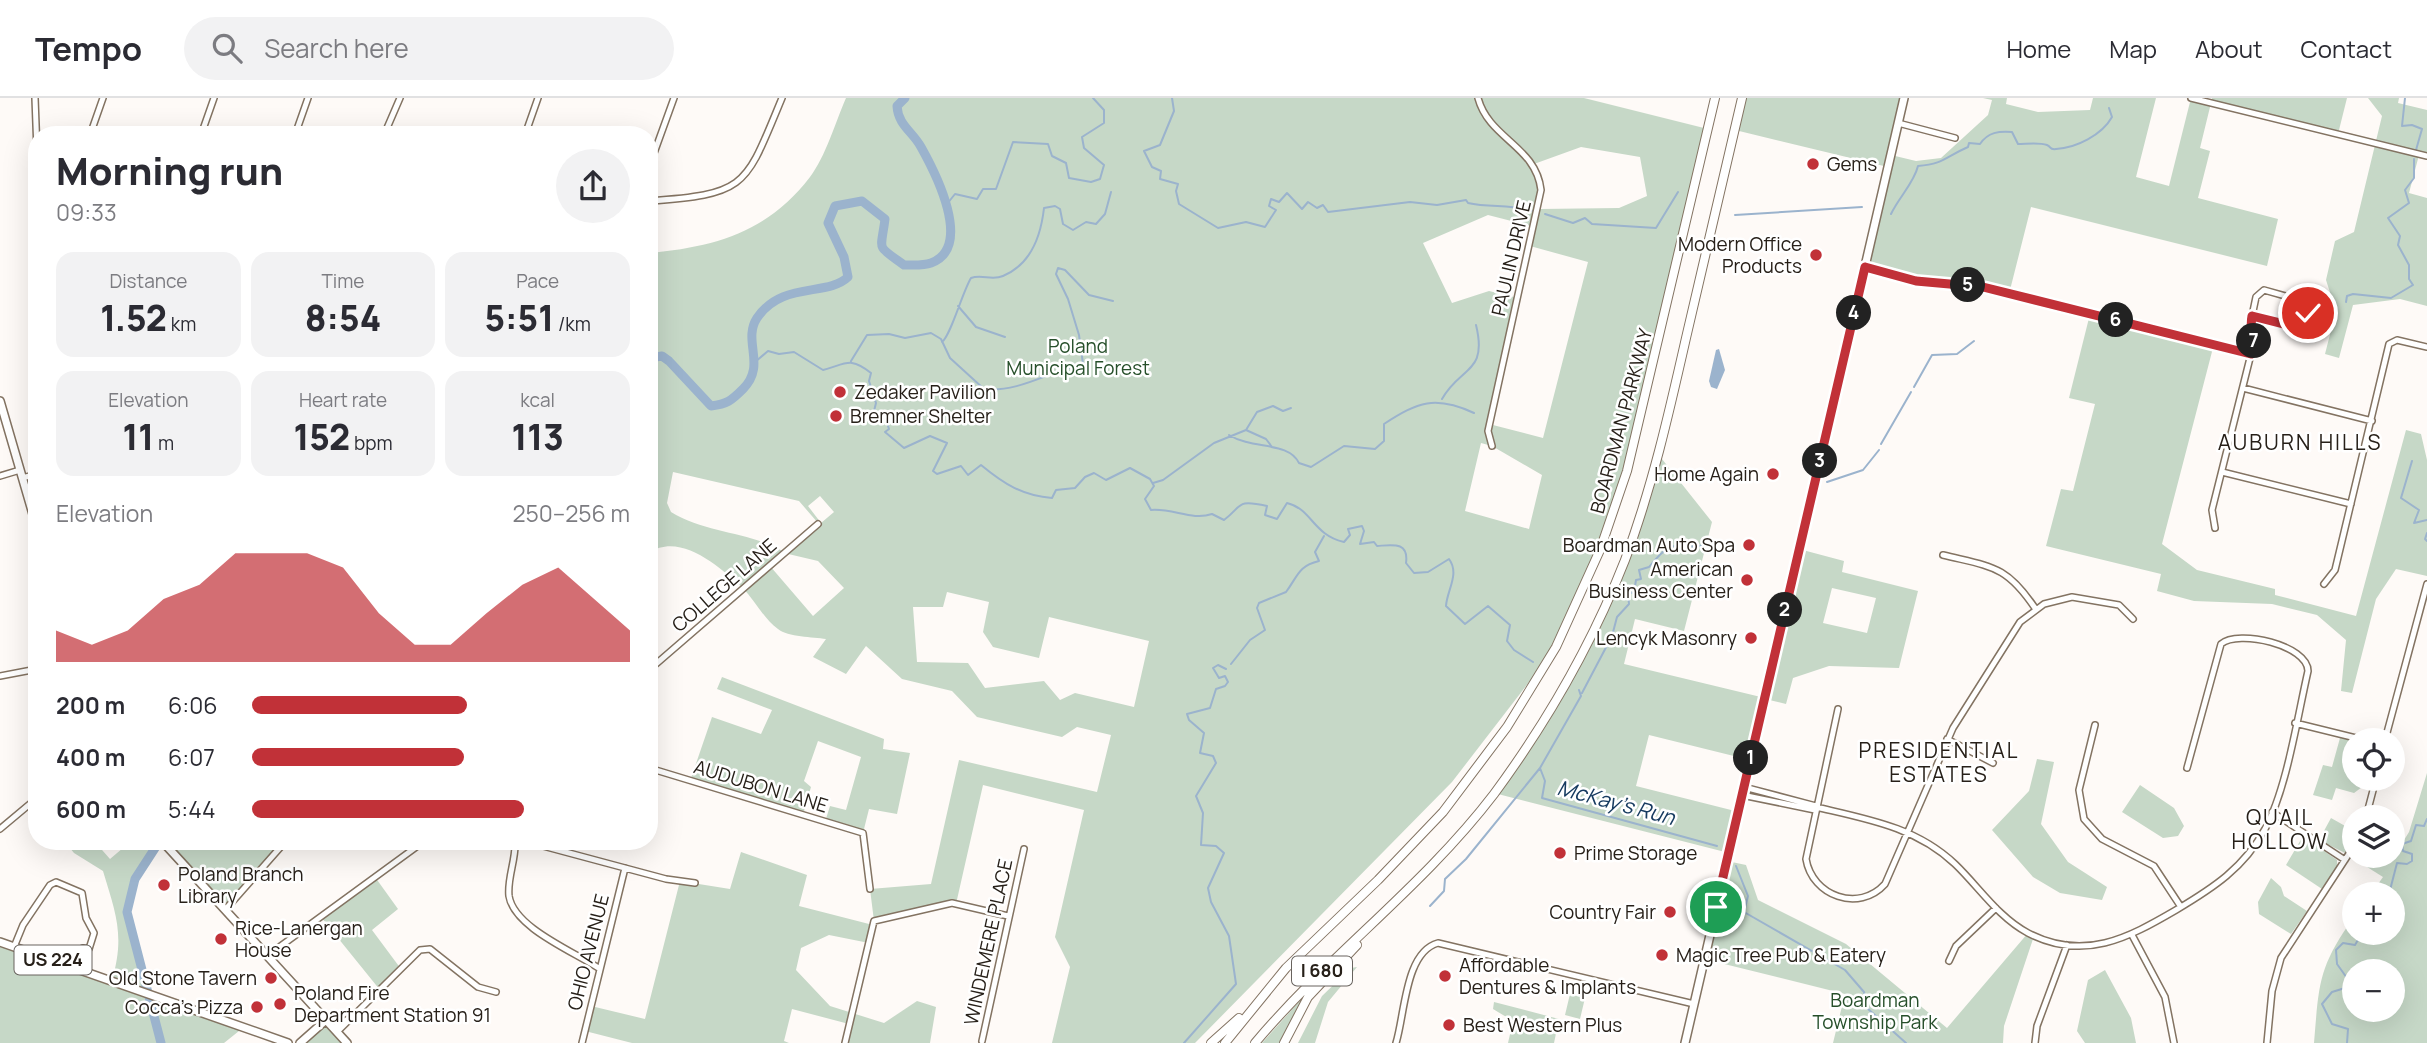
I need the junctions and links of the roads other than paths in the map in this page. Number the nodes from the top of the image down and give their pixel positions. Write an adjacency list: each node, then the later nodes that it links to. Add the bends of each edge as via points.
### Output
1 (35, 98): 15 (street)
2 (103, 98): 16 (street)
3 (214, 98): 17 (street)
4 (309, 98): 18 (street)
5 (400, 98): 19 (street)
6 (538, 98): 20 (street)
7 (674, 98): 22 (street)
8 (782, 98): 24 (street, via 752,166 736,184 711,196)
9 (1479, 98): 32 (street, PAULIN DRIVE, via 1493,128 1528,157 1541,190 1488,431)
10 (1715, 98): 89 (highway, BOARDMAN PARKWAY / I 680, via 1627,471 1600,550 1556,647 1507,727 1443,812)
11 (1742, 98): 75 (highway, I 680, via 1651,482 1615,584 1577,664 1516,763 1447,851)
12 (1904, 98): 14 (main road)
13 (2191, 98): 23 (street)
14 (1898, 123): 21 (street); 25 (main road)
15 (36, 126)
16 (93, 126)
17 (204, 126)
18 (298, 126)
19 (388, 126)
20 (528, 126)
21 (1955, 138)
22 (658, 142)
23 (2427, 156)
24 (658, 200)
25 (1865, 267): 28 (street, via 1916,281 1983,287); 58 (main road)
26 (2252, 316): 26 (street, via 2256,297 2264,290 2299,298 2308,313 2306,323 2299,327); 28 (street)
27 (2427, 347): 31 (street, via 2390,342)
28 (2251, 354): 29 (street)
29 (2243, 388): 31 (street); 33 (street)
30 (0, 401): 34 (main road)
31 (2372, 421): 38 (street)
32 (1492, 446)
33 (2222, 472): 38 (street); 40 (street, via 2212,510)
34 (21, 474): 35 (street); 36 (street); 37 (main road)
35 (28, 474)
36 (0, 476)
37 (28, 498)
38 (2351, 504): 42 (street, via 2335,570)
39 (818, 524): 46 (street, COLLEGE LANE)
40 (2216, 528)
41 (1943, 555): 44 (street, via 2006,573)
42 (2324, 584)
43 (2427, 584): 52 (street)
44 (2035, 608): 45 (street, via 2059,598 2084,597 2119,605); 54 (street, via 2014,629)
45 (2133, 619)
46 (658, 662)
47 (28, 671): 48 (street)
48 (0, 676)
49 (1839, 709): 60 (street)
50 (2295, 723): 53 (street); 56 (street, via 2308,671 2302,656 2243,637 2227,639 2216,653); 61 (street)
51 (2095, 725): 76 (street, via 2079,790 2082,815 2102,839 2154,866)
52 (2388, 728)
53 (2342, 735)
54 (1947, 739): 55 (street); 63 (street)
55 (1993, 763)
56 (2187, 768)
57 (658, 771): 74 (street, AUDUBON LANE, via 863,833)
58 (1743, 791): 60 (street); 90 (main road)
59 (28, 806): 62 (street)
60 (1816, 807): 63 (street); 63 (street, via 1807,864 1817,885 1843,897 1864,898 1880,890)
61 (2272, 812): 70 (street); 76 (street, via 2258,842 2237,868)
62 (0, 829)
63 (1908, 831): 77 (street, via 1954,863)
64 (1024, 849): 79 (street, WINDEMERE PLACE)
65 (170, 850): 78 (main road)
66 (278, 850): 78 (street)
67 (412, 850): 85 (street)
68 (514, 850): 87 (street, via 509,892 515,912)
69 (558, 850): 72 (street)
70 (2342, 858)
71 (2342, 865): 107 (street, via 2281,958 2272,991)
72 (625, 868): 73 (street); 87 (street, OHIO AVENUE)
73 (695, 883)
74 (870, 888)
75 (1396, 904): 101 (highway, I 680, via 1301,992); 102 (highway, via 1308,997)
76 (2181, 907): 80 (street)
77 (1996, 908): 82 (street, via 2028,933); 86 (street, via 1955,946)
78 (225, 910): 85 (main road)
79 (1008, 916): 93 (street, WINDEMERE PLACE); 98 (street, via 952,903 874,921)
80 (2132, 935): 82 (street, via 2100,944); 106 (street, via 2165,997)
81 (0, 942): 83 (main road, US 224)
82 (2067, 945): 105 (street)
83 (14, 947): 84 (street, via 23,925 56,882 82,893 94,933 89,949); 94 (main road, US 224)
84 (83, 948)
85 (267, 956): 91 (main road)
86 (1950, 961)
87 (600, 970): 97 (street, OHIO AVENUE)
88 (496, 992): 92 (street, via 478,987 430,949 420,950)
89 (1254, 1004): 99 (highway); 100 (highway, BOARDMAN PARKWAY / I 680)
90 (1694, 1004): 103 (street, via 1438,943 1416,959); 104 (main road)
91 (326, 1020): 92 (main road); 95 (main road)
92 (335, 1030): 96 (main road)
93 (982, 1041)
94 (288, 1043)
95 (300, 1043)
96 (346, 1043)
97 (582, 1043)
98 (845, 1043)
99 (1211, 1043)
100 (1225, 1043)
101 (1255, 1043)
102 (1284, 1043)
103 (1396, 1043)
104 (1685, 1043)
105 (2035, 1043)
106 (2174, 1043)
107 (2267, 1043)

